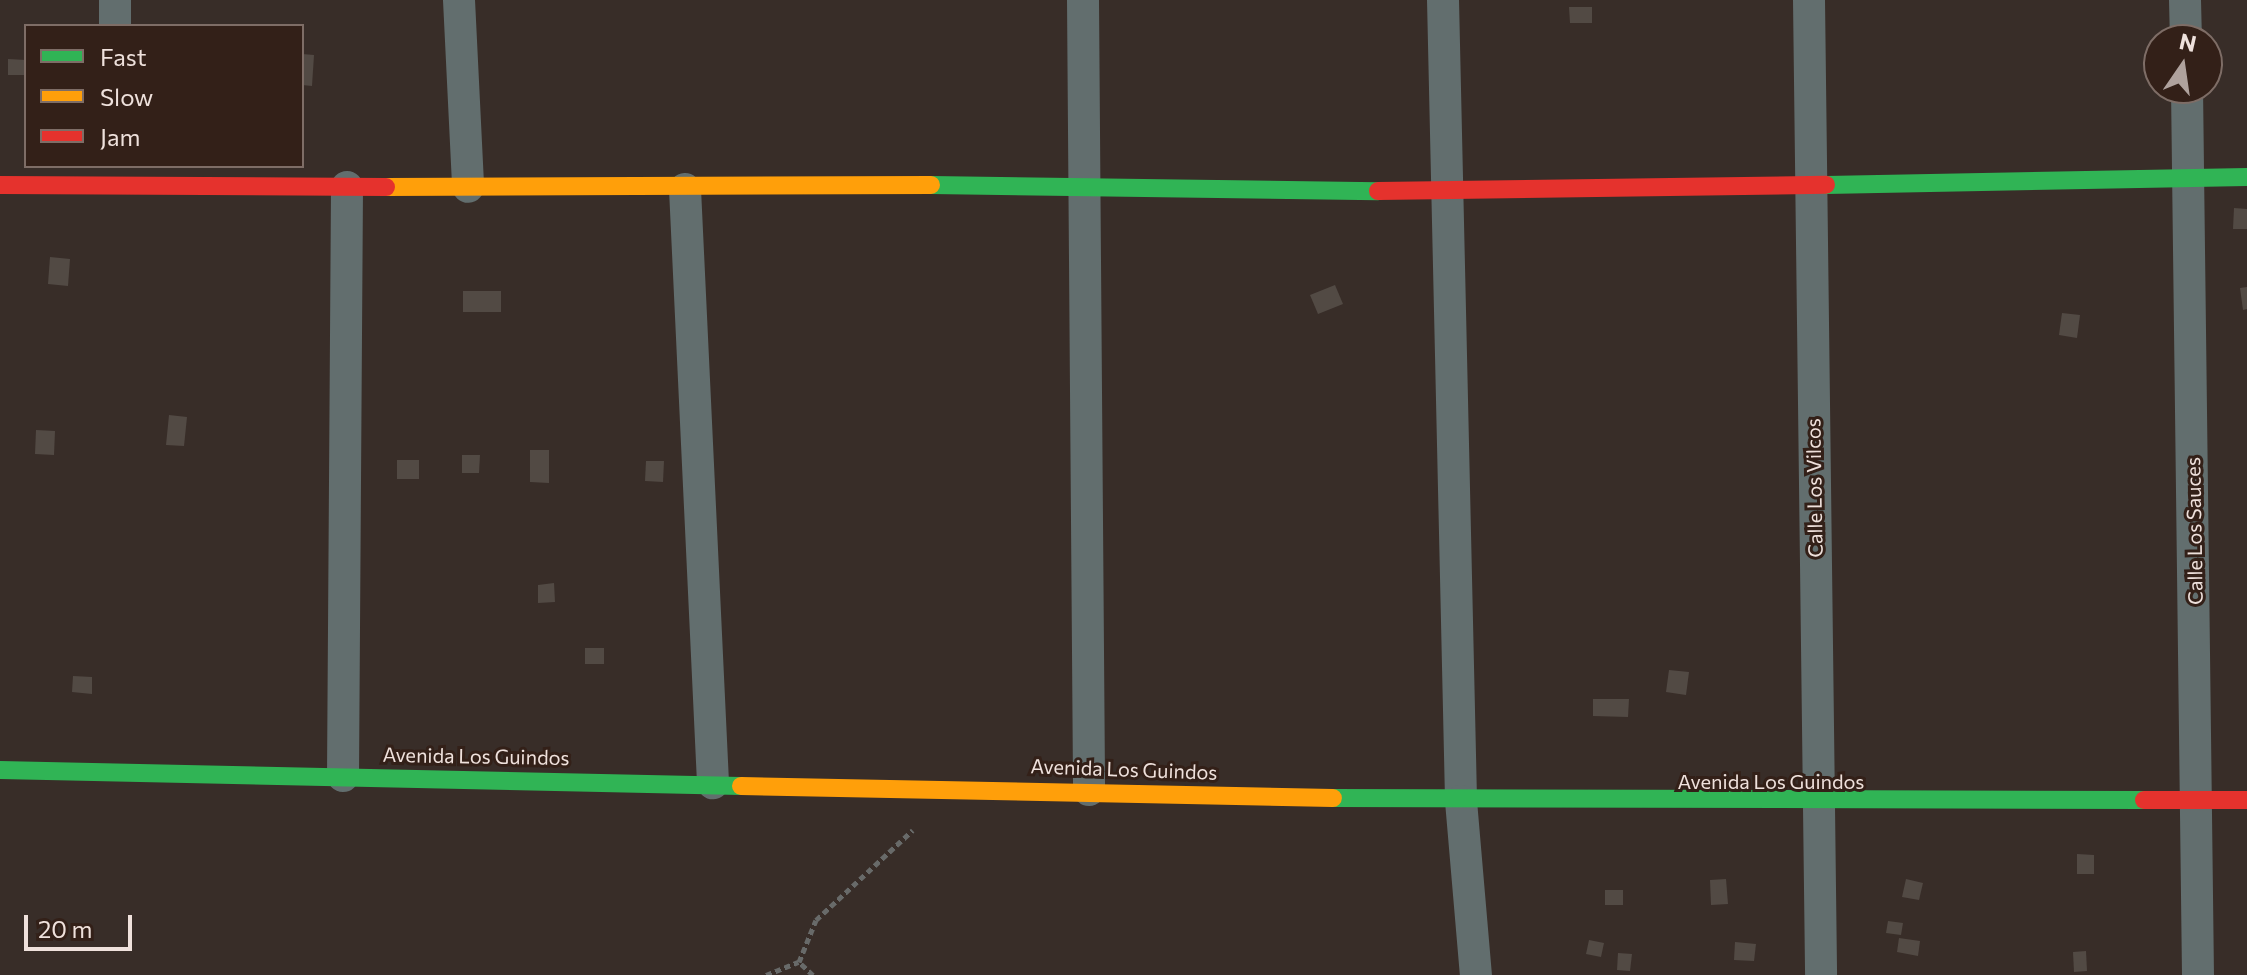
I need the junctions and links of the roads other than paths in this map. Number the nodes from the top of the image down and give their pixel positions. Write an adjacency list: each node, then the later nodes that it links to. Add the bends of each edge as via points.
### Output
1 (115, 0): 7 (street)
2 (459, 0): 17 (street)
3 (1083, 0): 13 (street)
4 (1443, 0): 19 (street)
5 (1809, 0): 15 (street, Calle Los Vilcos)
6 (2185, 0): 8 (street)
7 (115, 24)
8 (2186, 24)
9 (2187, 104): 12 (street, Calle Los Sauces)
10 (115, 175): 14 (street); 16 (street)
11 (2247, 177): 12 (street)
12 (2189, 179): 15 (street); 27 (street, Calle Los Sauces)
13 (1086, 182): 18 (street); 19 (street); 23 (street)
14 (0, 185)
15 (1809, 186): 19 (street); 26 (street, Calle Los Vilcos)
16 (347, 187): 17 (street); 21 (street)
17 (468, 187): 18 (street)
18 (685, 189): 22 (street)
19 (1443, 193): 25 (street)
20 (0, 770): 21 (street, Avenida Los Guindos)
21 (343, 776): 22 (street, Avenida Los Guindos)
22 (713, 783): 23 (street, Avenida Los Guindos)
23 (1089, 790): 25 (street, Avenida Los Guindos)
24 (2247, 800): 27 (street, Avenida Los Guindos)
25 (1461, 801): 26 (street, Avenida Los Guindos); 28 (street)
26 (1819, 803): 27 (street, Avenida Los Guindos); 29 (street, Calle Los Vilcos)
27 (2198, 803): 30 (street, Calle Los Sauces)
28 (1476, 975)
29 (1821, 975)
30 (2198, 975)

